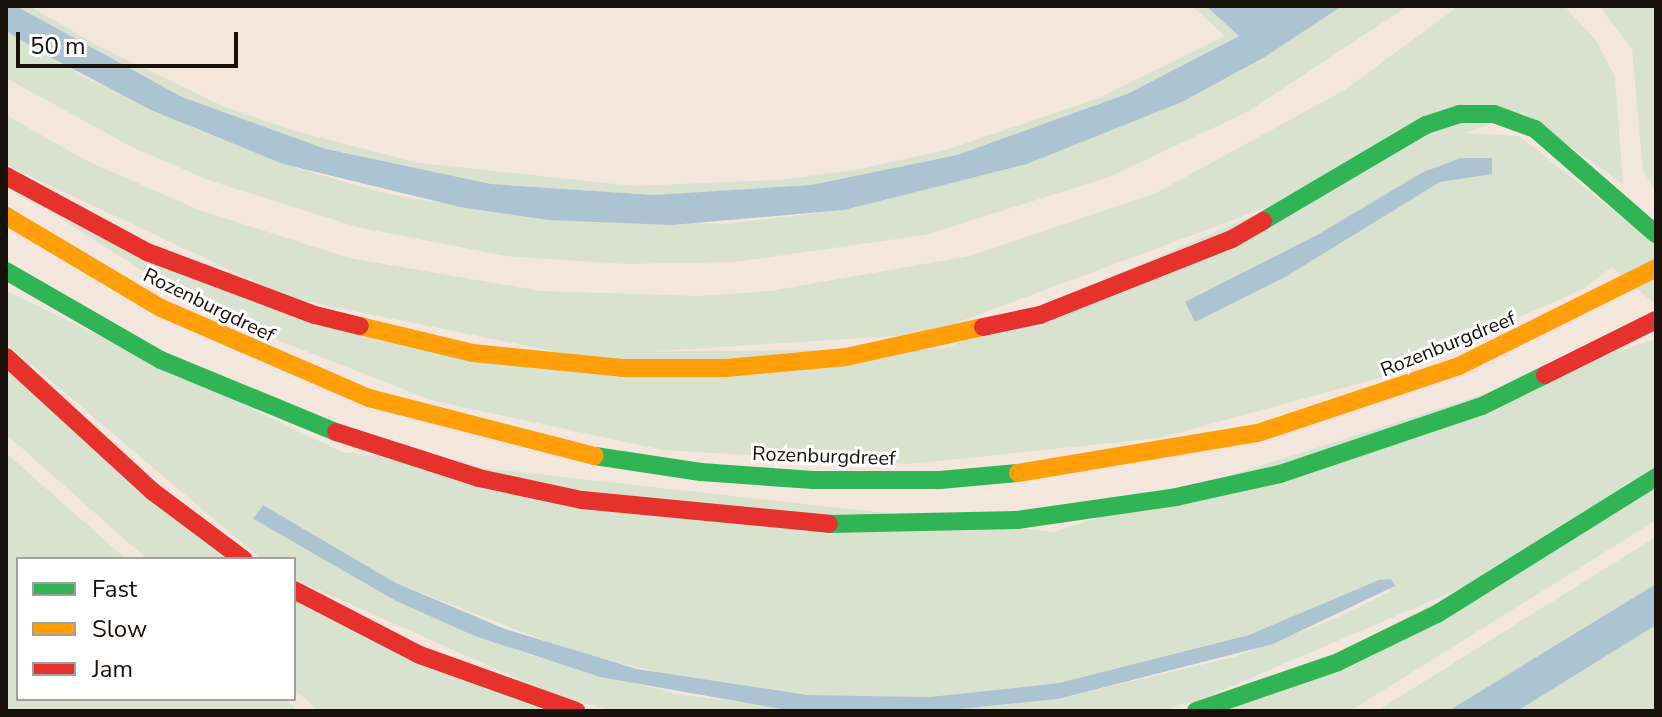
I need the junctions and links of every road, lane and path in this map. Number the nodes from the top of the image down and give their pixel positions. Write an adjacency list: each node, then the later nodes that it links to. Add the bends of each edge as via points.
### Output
1 (6, 176): 3 (highway, via 175,264 374,332 550,363 695,369 798,363 894,349 1079,303 1260,225 1447,117 1507,117 1553,142)
2 (6, 216): 4 (highway, Rozenburgdreef, via 161,308 369,398 577,453 701,472 813,480 940,480 1067,469 1258,433 1459,366)
3 (1656, 234)
4 (1656, 268)
5 (6, 271): 6 (highway, via 101,329 202,379 398,454 582,500 809,525 903,526 1072,514 1280,474 1482,406)
6 (1656, 320)
7 (6, 357): 9 (highway, via 152,491)
8 (1656, 477): 12 (highway, via 1437,614 1338,662)
9 (240, 557)
10 (296, 591): 11 (highway, via 420,655)
11 (576, 711)
12 (1196, 711)

